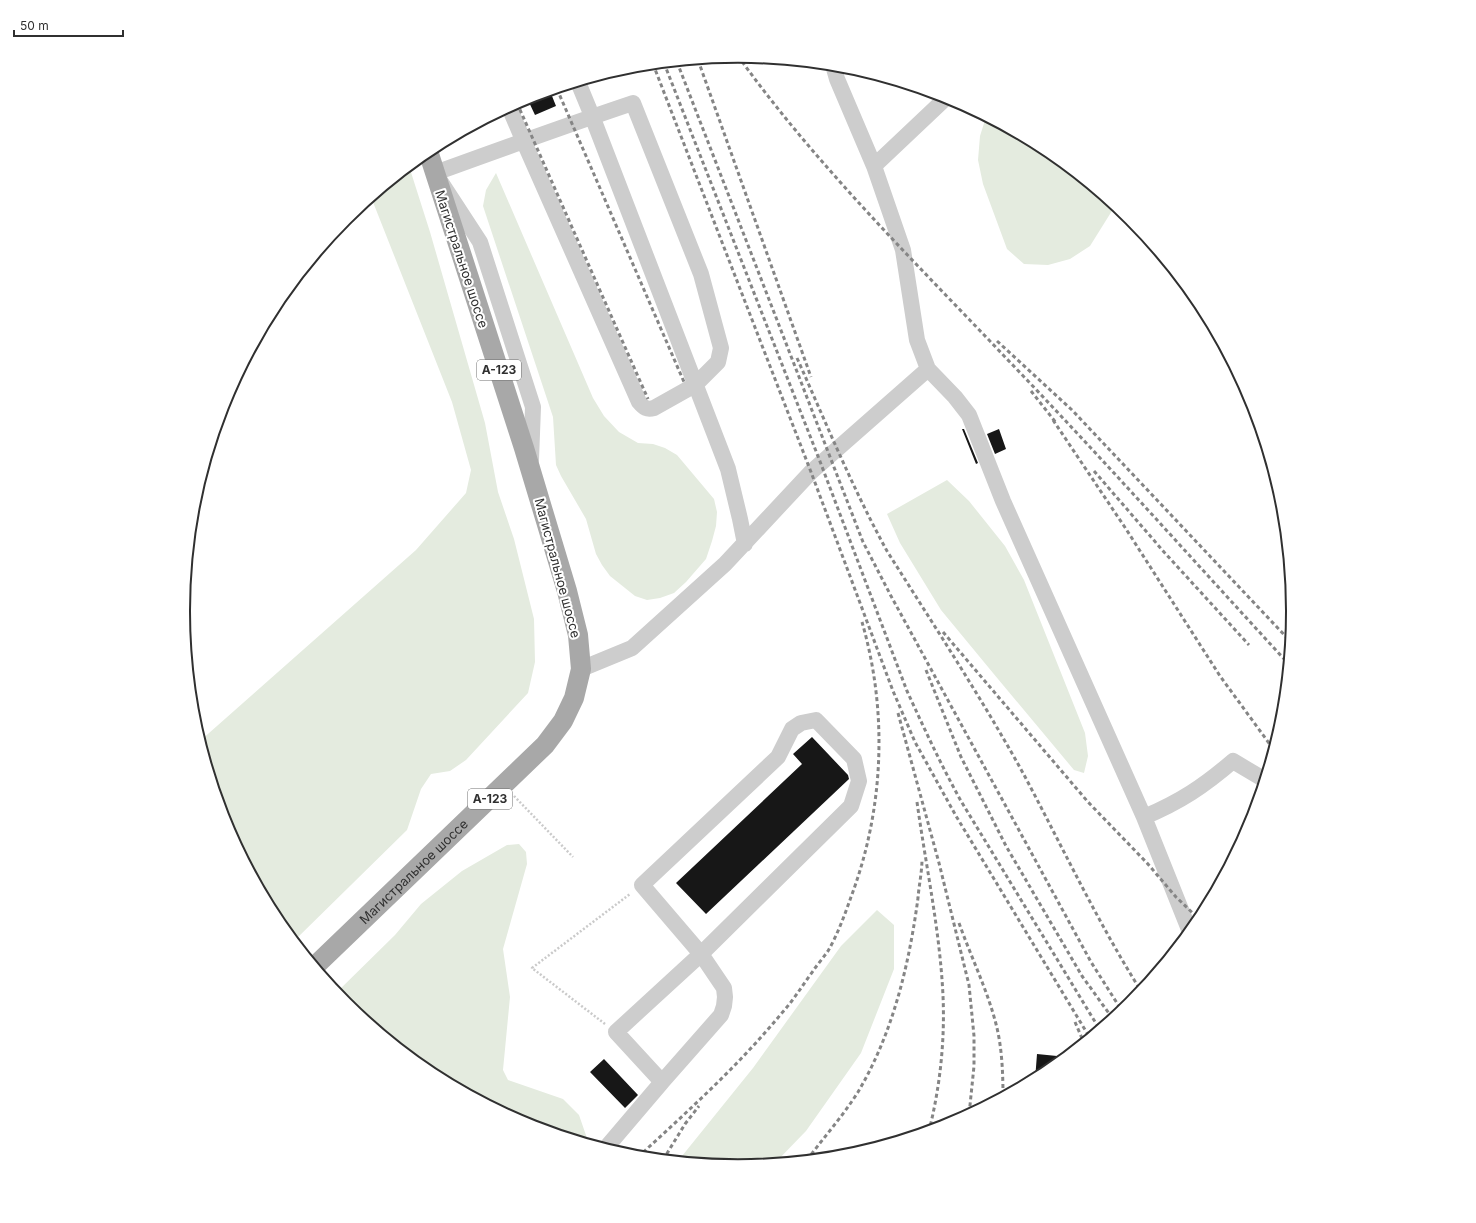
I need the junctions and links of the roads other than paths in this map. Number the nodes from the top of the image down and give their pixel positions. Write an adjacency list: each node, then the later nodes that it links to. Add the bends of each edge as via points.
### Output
1 (836, 72): 8 (lane)
2 (580, 87): 5 (lane)
3 (941, 102): 8 (lane)
4 (511, 113): 6 (lane)
5 (592, 116): 6 (lane); 11 (lane); 11 (lane, via 633,103 701,274 721,348 718,362)
6 (524, 142): 9 (lane); 11 (lane, via 644,408 654,408)
7 (430, 157): 9 (main road, Магистральное шоссе / А-123)
8 (874, 166): 10 (lane, via 903,250 917,340)
9 (435, 173): 13 (main road, Магистральное шоссе / А-123, via 567,591 578,635)
10 (928, 369): 12 (lane, via 811,472); 15 (lane, via 968,415 1003,502)
11 (695, 385): 12 (lane, via 728,469)
12 (745, 544): 13 (lane, via 632,648)
13 (581, 669): 18 (main road, Магистральное шоссе / А-123, via 574,698 563,721 545,746)
14 (1260, 778): 15 (lane, via 1233,761 1212,779 1169,807)
15 (1144, 817): 16 (lane)
16 (1187, 925)
17 (701, 954): 17 (lane, via 642,885 778,757 792,729 801,723 816,720 854,759 859,781 851,806); 19 (lane, via 724,988 724,1006 721,1015); 19 (lane, via 616,1032)
18 (318, 963)
19 (662, 1082): 20 (lane)
20 (609, 1144)

